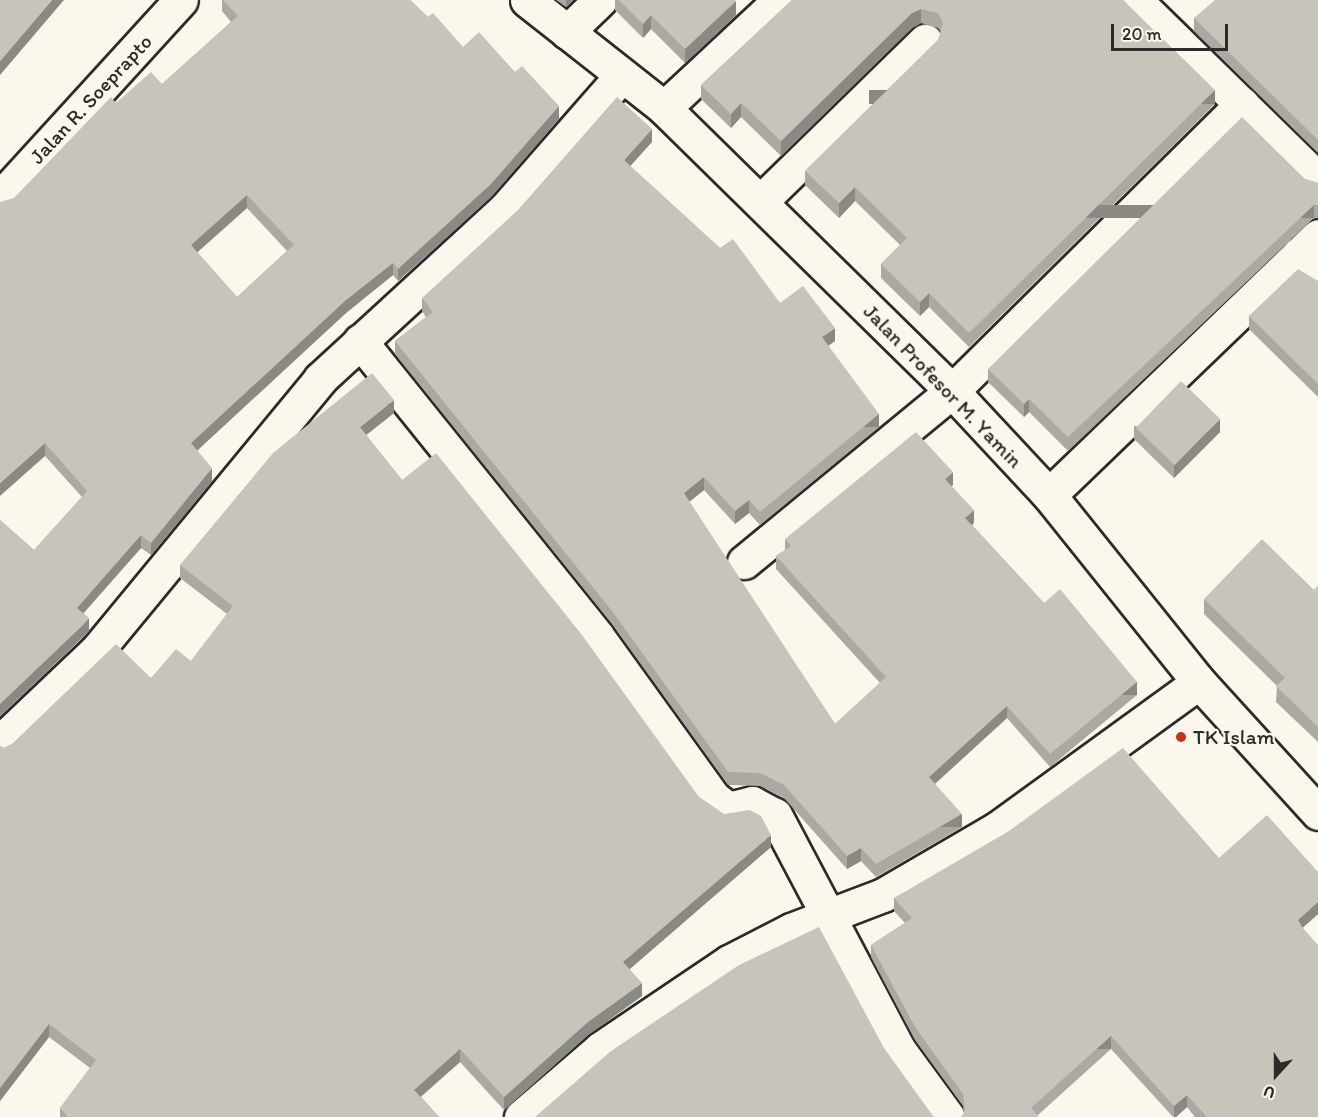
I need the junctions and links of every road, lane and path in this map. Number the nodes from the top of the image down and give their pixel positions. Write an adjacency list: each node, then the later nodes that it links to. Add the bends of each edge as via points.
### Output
1 (181, 0): 12 (street, Jalan R. Soeprapto)
2 (527, 0): 6 (street, Jalan Profesor M. Yamin)
3 (600, 0): 6 (street)
4 (780, 0): 10 (street)
5 (1145, 3): 9 (street)
6 (567, 32): 8 (street, Jalan Profesor M. Yamin)
7 (925, 41): 13 (street)
8 (622, 75): 10 (street, Jalan Profesor M. Yamin); 15 (street, via 504,210)
9 (1242, 104): 11 (street); 16 (street)
10 (664, 108): 13 (street, Jalan Profesor M. Yamin)
11 (1318, 179)
12 (0, 198)
13 (760, 202): 16 (street, Jalan Profesor M. Yamin)
14 (1312, 256): 17 (street)
15 (360, 341): 20 (street, via 320,379 97,650); 22 (street, via 597,636 714,798 728,809 752,803 775,815)
16 (952, 391): 17 (street, Jalan Profesor M. Yamin); 18 (street)
17 (1049, 495): 19 (street, Jalan Profesor M. Yamin)
18 (744, 562)
19 (1199, 682): 21 (street, Jalan Profesor M. Yamin); 22 (street, via 998,828 883,895)
20 (0, 742)
21 (1318, 813)
22 (827, 920): 23 (street); 24 (street, via 791,930 729,962 600,1048)
23 (936, 1113)
24 (521, 1117)

